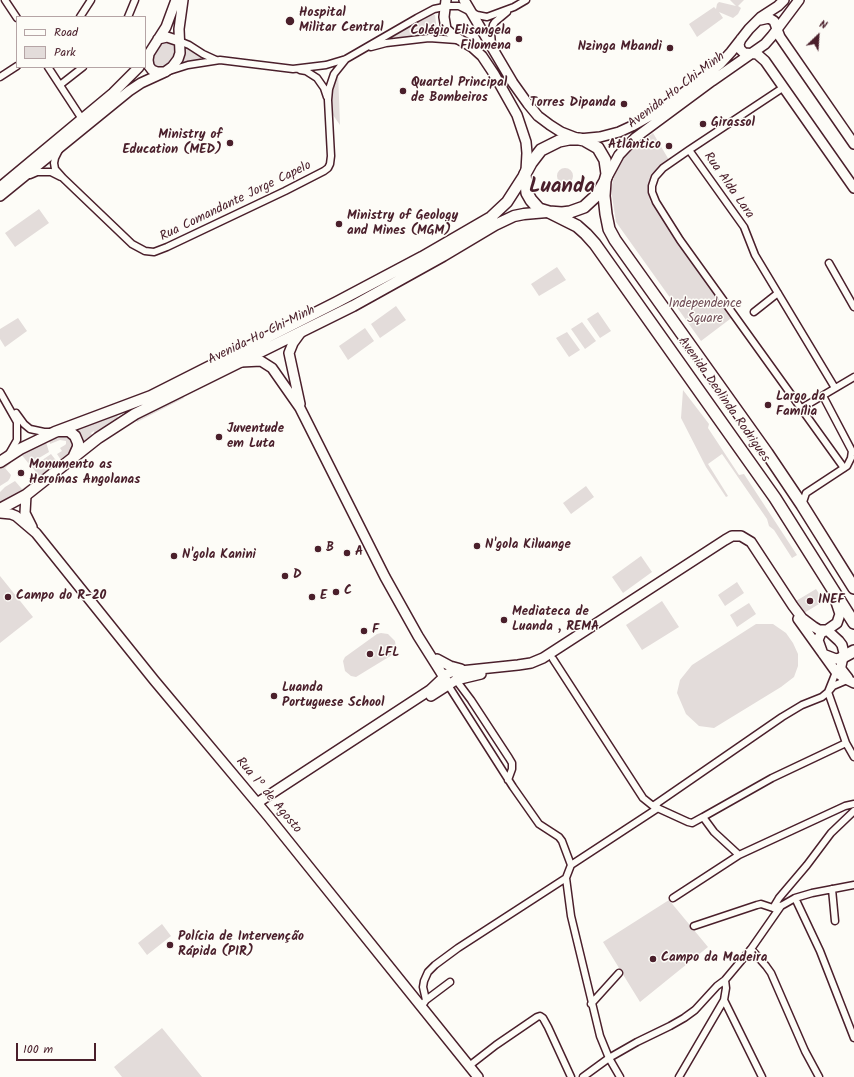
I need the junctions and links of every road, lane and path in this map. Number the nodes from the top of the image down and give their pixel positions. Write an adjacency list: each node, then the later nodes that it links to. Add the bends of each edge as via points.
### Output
1 (5, 0): 13 (street)
2 (91, 0): 14 (street)
3 (135, 0): 15 (street)
4 (176, 0): 19 (street, via 166,27)
5 (183, 0): 20 (street)
6 (464, 0): 12 (street)
7 (526, 0): 11 (street)
8 (784, 0): 16 (street, Avenida Ho Chi Minh)
9 (799, 0): 17 (street)
10 (445, 3): 12 (street); 21 (street, via 445,25); 23 (street)
11 (514, 7): 12 (street, via 486,17); 22 (street, via 493,25)
12 (471, 11): 22 (street)
13 (16, 16)
14 (81, 16)
15 (128, 16)
16 (756, 22): 17 (street, via 770,18); 18 (street, Avenida Ho Chi Minh)
17 (777, 29): 24 (street, via 765,44); 41 (street, via 785,45)
18 (742, 38): 24 (street, via 740,49 744,53); 39 (street, Avenida Ho Chi Minh, via 725,59 703,78 632,126 600,137)
19 (158, 39): 20 (street, via 167,37); 25 (street)
20 (179, 40): 27 (street, via 203,54); 33 (street, via 178,59)
21 (460, 40): 23 (street, via 429,38 386,43); 43 (street, via 482,56 517,115 526,142)
22 (492, 48): 39 (street, via 519,92 538,116 562,132)
23 (362, 50): 26 (street)
24 (752, 53): 36 (street, via 765,61); 46 (street, Avenida Ho Chi Minh, via 635,138 619,155)
25 (147, 57): 33 (street, via 152,70)
26 (346, 59): 32 (street, via 326,65); 37 (street, Rua Comandante Jorge Capelo, via 332,79)
27 (220, 60): 32 (street); 33 (street)
28 (16, 67): 34 (street)
29 (49, 68): 35 (street)
30 (83, 68): 35 (street)
31 (138, 68): 38 (street)
32 (293, 69): 37 (street, Rua Comandante Jorge Capelo, via 306,71 317,78)
33 (165, 72): 40 (street, via 129,91)
34 (0, 77)
35 (60, 85): 38 (street)
36 (784, 87): 42 (street); 48 (street)
37 (328, 100): 44 (street, Rua Comandante Jorge Capelo, via 331,156 330,164 324,172 154,252 145,251 132,244)
38 (82, 119): 47 (street)
39 (579, 139): 43 (highway, via 562,140 547,146 534,158); 46 (highway, via 595,146 602,154 607,174)
40 (64, 144): 44 (street, Rua Comandante Jorge Capelo, via 57,153 54,163); 45 (street)
41 (854, 144)
42 (689, 150): 52 (street, Rua Alda Lara, via 739,220 755,255); 63 (street, via 663,168 655,177 652,186 653,196 680,240)
43 (525, 174): 50 (highway, via 527,193 531,200 540,209); 64 (main road, Avenida Ho Chi Minh, via 507,202 491,217 409,263 151,396)
44 (63, 178): 45 (street, Rua Comandante Jorge Capelo, via 51,172 37,172)
45 (20, 180): 49 (street)
46 (605, 181): 50 (highway, via 597,195 584,207 570,212); 70 (highway, Avenida Deolinda Rodrigues, via 606,214 614,240)
47 (0, 187)
48 (854, 188)
49 (0, 196)
50 (549, 212): 55 (main road, Avenida Ho Chi Minh, via 514,216 495,224 416,272); 77 (highway, Avenida Deolinda Rodrigues, via 577,226 595,244 775,498)
51 (829, 263): 53 (street)
52 (778, 293): 54 (street); 58 (street, Rua Alda Lara)
53 (854, 307)
54 (754, 312)
55 (302, 331): 56 (main road, Avenida Ho Chi Minh); 62 (street, via 292,346 289,357)
56 (238, 362): 62 (street, via 261,361 272,368); 67 (main road, Avenida Ho Chi Minh, via 136,414 109,430)
57 (854, 377): 58 (street)
58 (835, 388): 60 (street)
59 (0, 392): 61 (street)
60 (823, 396): 63 (street); 65 (street)
61 (7, 403): 64 (street, via 30,428); 66 (street, via 17,422 18,431 17,440)
62 (300, 408): 81 (street, via 382,572)
63 (800, 409): 69 (street)
64 (55, 432): 66 (main road, Avenida Ho Chi Minh, via 31,442); 67 (main road, via 69,431 75,436 78,447)
65 (853, 452): 69 (street)
66 (8, 456): 68 (main road, Avenida Ho Chi Minh)
67 (73, 458): 72 (main road, Avenida Ho Chi Minh)
68 (0, 462)
69 (848, 467): 71 (street)
70 (793, 491): 71 (street); 73 (highway, Avenida Deolinda Rodrigues)
71 (806, 493): 73 (street)
72 (26, 495): 74 (main road, Avenida Ho Chi Minh); 76 (street, via 25,513)
73 (802, 505): 78 (highway, Avenida Deolinda Rodrigues)
74 (0, 509)
75 (0, 514): 76 (street, via 16,516)
76 (36, 533): 96 (street, Rua 1º de Agosto)
77 (827, 580): 79 (highway, Avenida Deolinda Rodrigues); 80 (street, via 840,614 837,623)
78 (854, 588)
79 (854, 623)
80 (827, 630): 83 (street, via 821,633 818,640); 84 (street, via 839,641); 87 (street, via 819,630 802,618 754,545 745,537 735,535 544,658 518,665)
81 (418, 636): 85 (street); 89 (street)
82 (854, 651): 84 (highway)
83 (823, 654): 84 (street, via 836,660); 86 (street, via 751,548 736,541 725,545); 88 (street)
84 (843, 657): 90 (street, via 841,669)
85 (437, 659): 87 (street, via 454,668); 89 (street)
86 (553, 659): 89 (street, via 529,669); 97 (street, via 642,798)
87 (468, 670): 89 (street)
88 (836, 672): 90 (street); 91 (street)
89 (450, 679): 94 (street); 94 (street, via 471,700 509,758 512,769); 96 (street)
90 (852, 682): 91 (street, via 833,686)
91 (828, 692): 92 (street); 97 (street, via 782,717)
92 (846, 743): 93 (street); 99 (street, via 767,781)
93 (854, 758)
94 (508, 780): 101 (street, via 539,824 562,841)
95 (854, 804): 100 (street, via 844,806)
96 (259, 805): 116 (street, Rua 1º de Agosto)
97 (655, 807): 99 (street, via 692,823); 101 (street)
98 (854, 811): 108 (street, via 831,833 779,898)
99 (703, 817): 100 (street, via 714,832)
100 (739, 855): 105 (street)
101 (570, 864): 102 (street)
102 (566, 878): 116 (street, via 435,965 424,980); 117 (street, via 571,916)
103 (854, 885): 104 (street)
104 (832, 888): 106 (street); 109 (street)
105 (673, 898)
106 (795, 898): 107 (street); 118 (street, via 820,951)
107 (781, 906): 108 (street); 111 (street)
108 (774, 908): 110 (street, via 761,904)
109 (835, 920)
110 (694, 926)
111 (751, 949): 113 (street); 127 (street, via 770,972)
112 (618, 973): 117 (street)
113 (725, 980): 115 (street); 119 (street, via 684,1018)
114 (450, 982): 116 (street)
115 (724, 1000): 125 (street); 126 (street)
116 (424, 1003): 120 (street, Rua 1º de Agosto)
117 (591, 1004): 119 (street)
118 (854, 1038)
119 (609, 1058): 123 (street); 124 (street)
120 (469, 1066): 121 (street, Rua 1º de Agosto); 122 (street, via 540,1016 548,1027)
121 (478, 1077)
122 (571, 1077)
123 (583, 1077)
124 (620, 1077)
125 (679, 1077)
126 (762, 1077)
127 (819, 1077)

